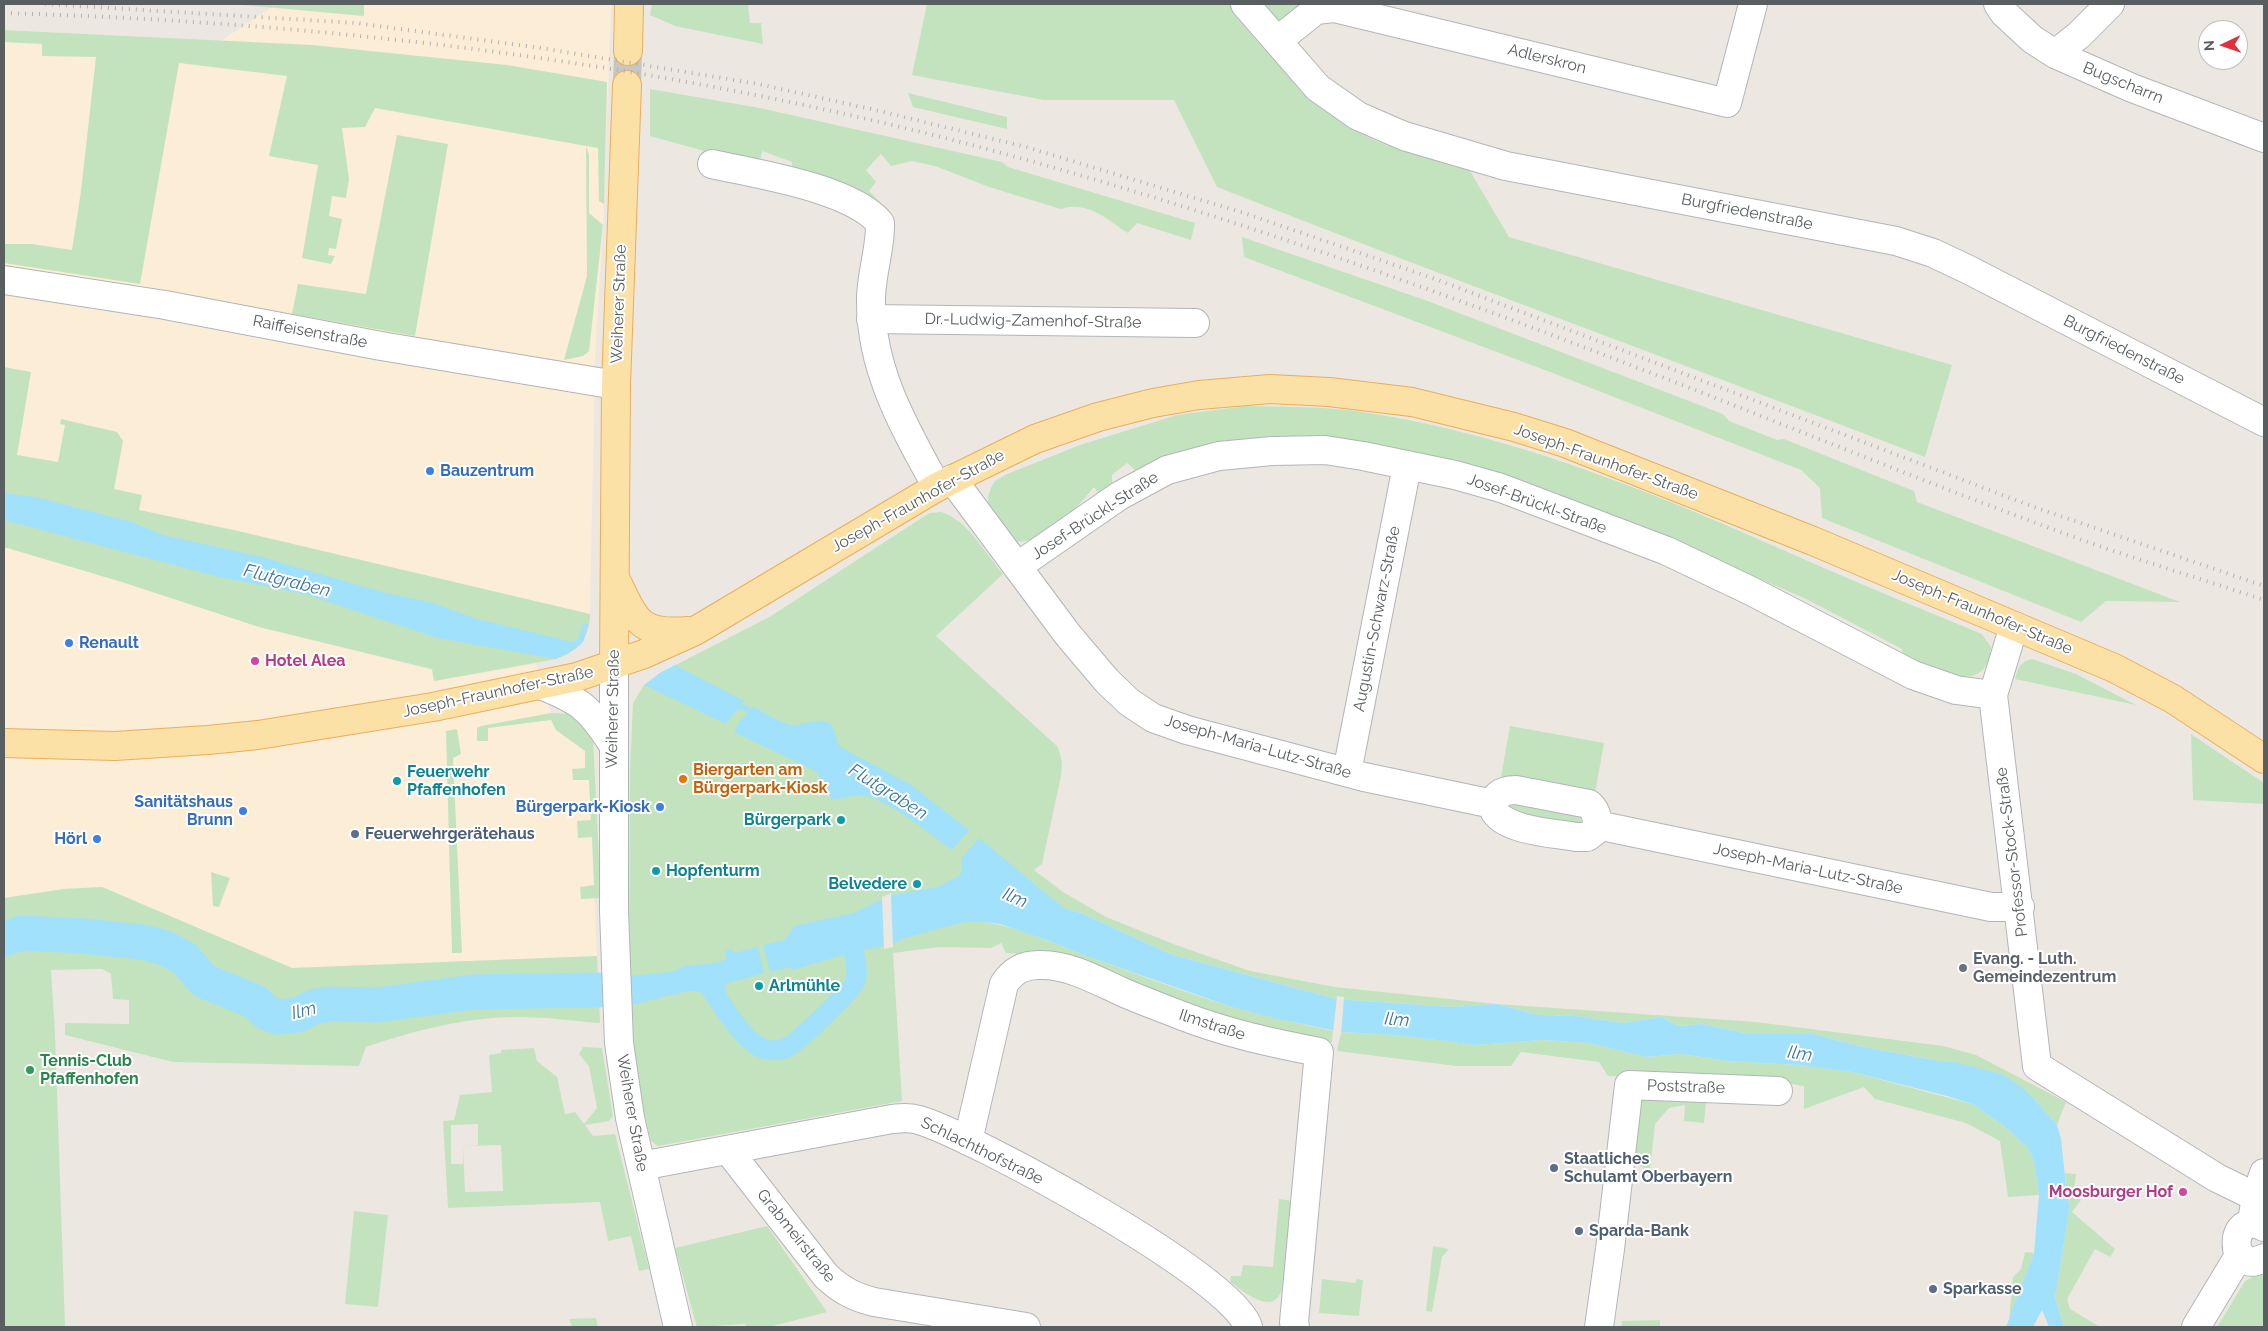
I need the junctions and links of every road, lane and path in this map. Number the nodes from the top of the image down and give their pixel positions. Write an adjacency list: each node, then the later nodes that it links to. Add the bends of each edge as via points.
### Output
1 (629, 4): 7 (main road)
2 (1245, 4): 6 (street, Burgfriedenstraße)
3 (1753, 4): 6 (street, Adlerskron, via 1727,103 1334,8 1316,10)
4 (1998, 4): 8 (street, Bugscharrn, via 2032,39)
5 (2110, 4): 8 (street)
6 (1277, 41): 16 (street, Burgfriedenstraße, via 1311,81 1336,103 1404,136 1506,166 1896,241 1933,253)
7 (628, 51)
8 (2055, 54): 10 (street, Bugscharrn, via 2132,88)
9 (627, 85): 15 (main road, Weiherer Straße)
10 (2264, 138)
11 (712, 164): 13 (street, via 813,188 842,199 876,218 880,230 873,271)
12 (4, 280): 15 (street, Raiffeisenstraße)
13 (871, 319): 14 (street, Dr.-Ludwig-Zamenhof-Straße); 18 (street, via 876,355 889,394 908,433)
14 (1195, 324)
15 (616, 385): 20 (main road, Weiherer Straße)
16 (2264, 422)
17 (1407, 466): 19 (street, Josef-Brückl-Straße, via 1325,450 1236,454 1191,462 1142,482); 25 (street, Josef-Brückl-Straße, via 1501,488 1667,551 1913,675 1956,690); 29 (street, Augustin-Schwarz-Straße)
18 (945, 483): 19 (street, Joseph-Maria-Lutz-Straße); 21 (main road, Joseph-Fraunhofer-Straße, via 1050,433 1160,402 1252,390 1370,396 1463,414 1565,443 1813,541); 22 (main road, Joseph-Fraunhofer-Straße)
19 (1018, 566): 29 (street, Joseph-Maria-Lutz-Straße, via 1068,635 1107,680 1129,702 1153,718)
20 (615, 578): 22 (main road, via 635,616 650,629 666,633); 23 (main road, Weiherer Straße, via 614,625)
21 (2014, 626): 25 (street, Professor-Stock-Straße); 28 (main road, Joseph-Fraunhofer-Straße, via 2114,668 2164,694)
22 (695, 631): 23 (main road, Joseph-Fraunhofer-Straße)
23 (606, 674): 24 (main road, Joseph-Fraunhofer-Straße); 27 (street, Weiherer Straße)
24 (543, 686): 26 (main road, Joseph-Fraunhofer-Straße, via 328,725 224,739 115,746); 27 (street, via 584,706 597,719)
25 (1993, 695): 30 (street, Professor-Stock-Straße)
26 (4, 743)
27 (612, 743): 34 (street, Weiherer Straße, via 617,1022)
28 (2264, 759)
29 (1347, 772): 30 (street, Joseph-Maria-Lutz-Straße, via 1494,804 1498,794 1516,790 1586,803 1596,812 1597,825 1991,907)
30 (2020, 907): 35 (street, Professor-Stock-Straße, via 2037,1066 2217,1178)
31 (1778, 1092): 42 (street, Poststraße, via 1629,1085)
32 (968, 1141): 33 (street, Schlachthofstraße, via 921,1120 908,1118); 40 (street, Schlachthofstraße, via 1115,1219 1216,1290 1242,1316); 41 (street, Ilmstraße, via 1004,984 1019,968 1052,966 1078,972 1148,1003 1232,1034 1320,1052)
33 (728, 1150): 34 (street, Schlachthofstraße); 39 (street, Grabmeirstraße, via 826,1276 843,1291 874,1302)
34 (641, 1166): 38 (street, Weiherer Straße)
35 (2260, 1185): 36 (street)
36 (2259, 1226): 37 (street, via 2244,1227 2237,1235 2236,1245)
37 (2252, 1256): 43 (street)
38 (678, 1327)
39 (1026, 1327)
40 (1248, 1327)
41 (1295, 1327)
42 (1599, 1327)
43 (2196, 1327)

